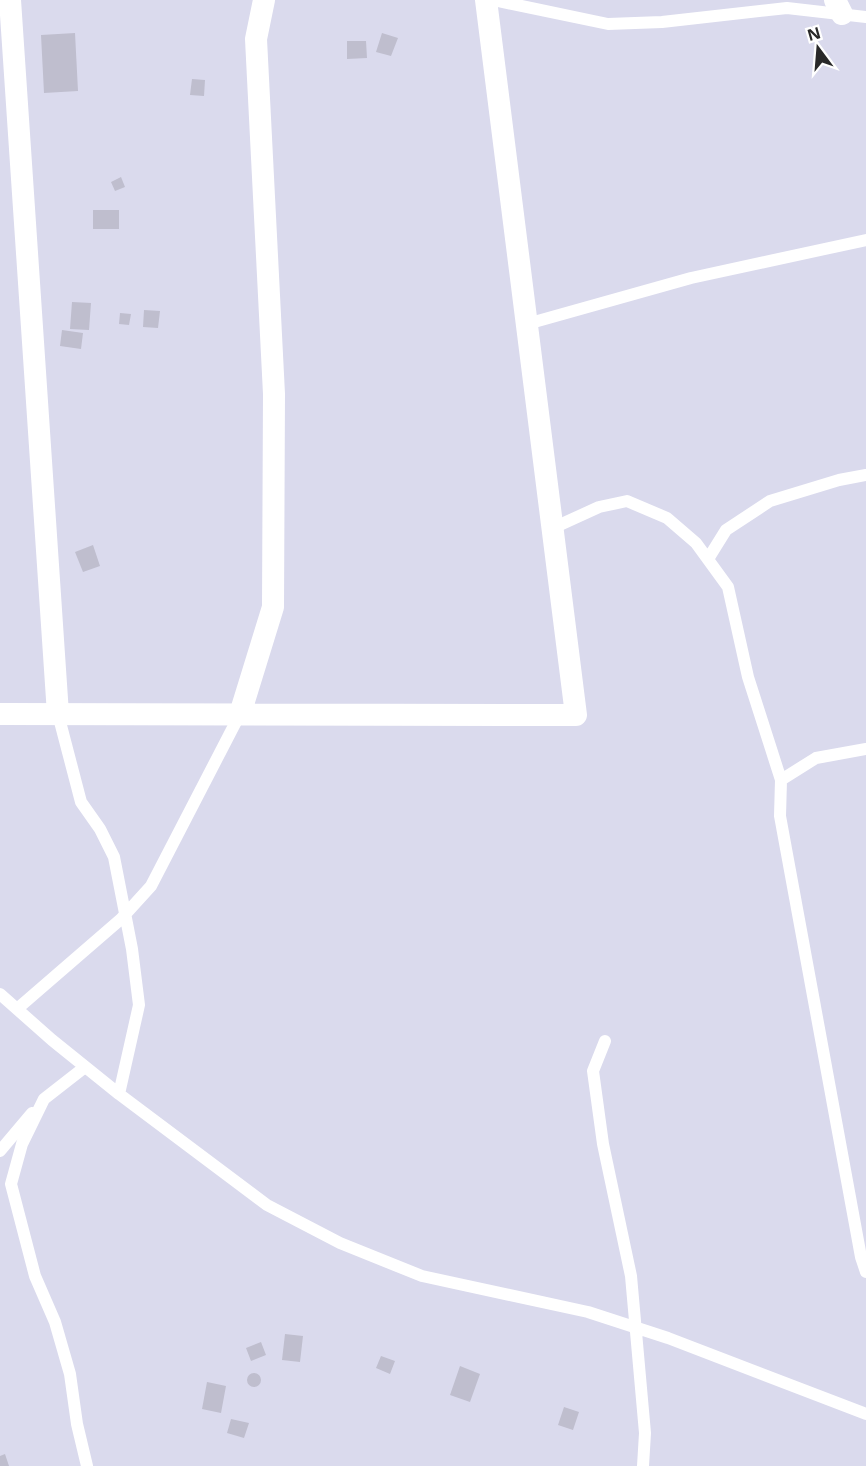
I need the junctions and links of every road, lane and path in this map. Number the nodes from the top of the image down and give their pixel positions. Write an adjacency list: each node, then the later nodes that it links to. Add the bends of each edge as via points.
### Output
1 (10, 0): 13 (street)
2 (264, 0): 14 (street, via 256,39 274,393 273,607)
3 (486, 0): 8 (street)
4 (493, 0): 5 (lane, via 608,24)
5 (838, 7): 6 (lane)
6 (866, 17)
7 (866, 240): 8 (lane, via 691,278)
8 (527, 324): 10 (street)
9 (866, 475): 11 (lane, via 770,501 726,530)
10 (552, 528): 11 (lane, via 599,507 627,501 667,518 696,543); 14 (street, via 576,715)
11 (708, 560): 16 (lane, via 728,587 748,676)
12 (0, 714): 13 (street)
13 (58, 714): 14 (street); 17 (lane, via 81,802 114,857)
14 (240, 714): 17 (lane, via 151,886)
15 (866, 749): 16 (lane, via 816,758)
16 (782, 780): 25 (lane, via 780,816)
17 (125, 914): 19 (lane); 22 (lane, via 139,1005)
18 (0, 994): 19 (lane)
19 (17, 1009): 21 (lane)
20 (605, 1041): 26 (lane, via 594,1071 597,1103 631,1276)
21 (85, 1067): 22 (lane); 23 (lane)
22 (119, 1094): 26 (lane, via 267,1204 340,1243 422,1276 588,1312)
23 (44, 1099): 24 (lane); 28 (lane, via 22,1144 11,1184 35,1276 56,1322)
24 (0, 1151)
25 (866, 1272)
26 (636, 1328): 27 (lane); 29 (lane, via 645,1432)
27 (866, 1414)
28 (87, 1466)
29 (643, 1466)

